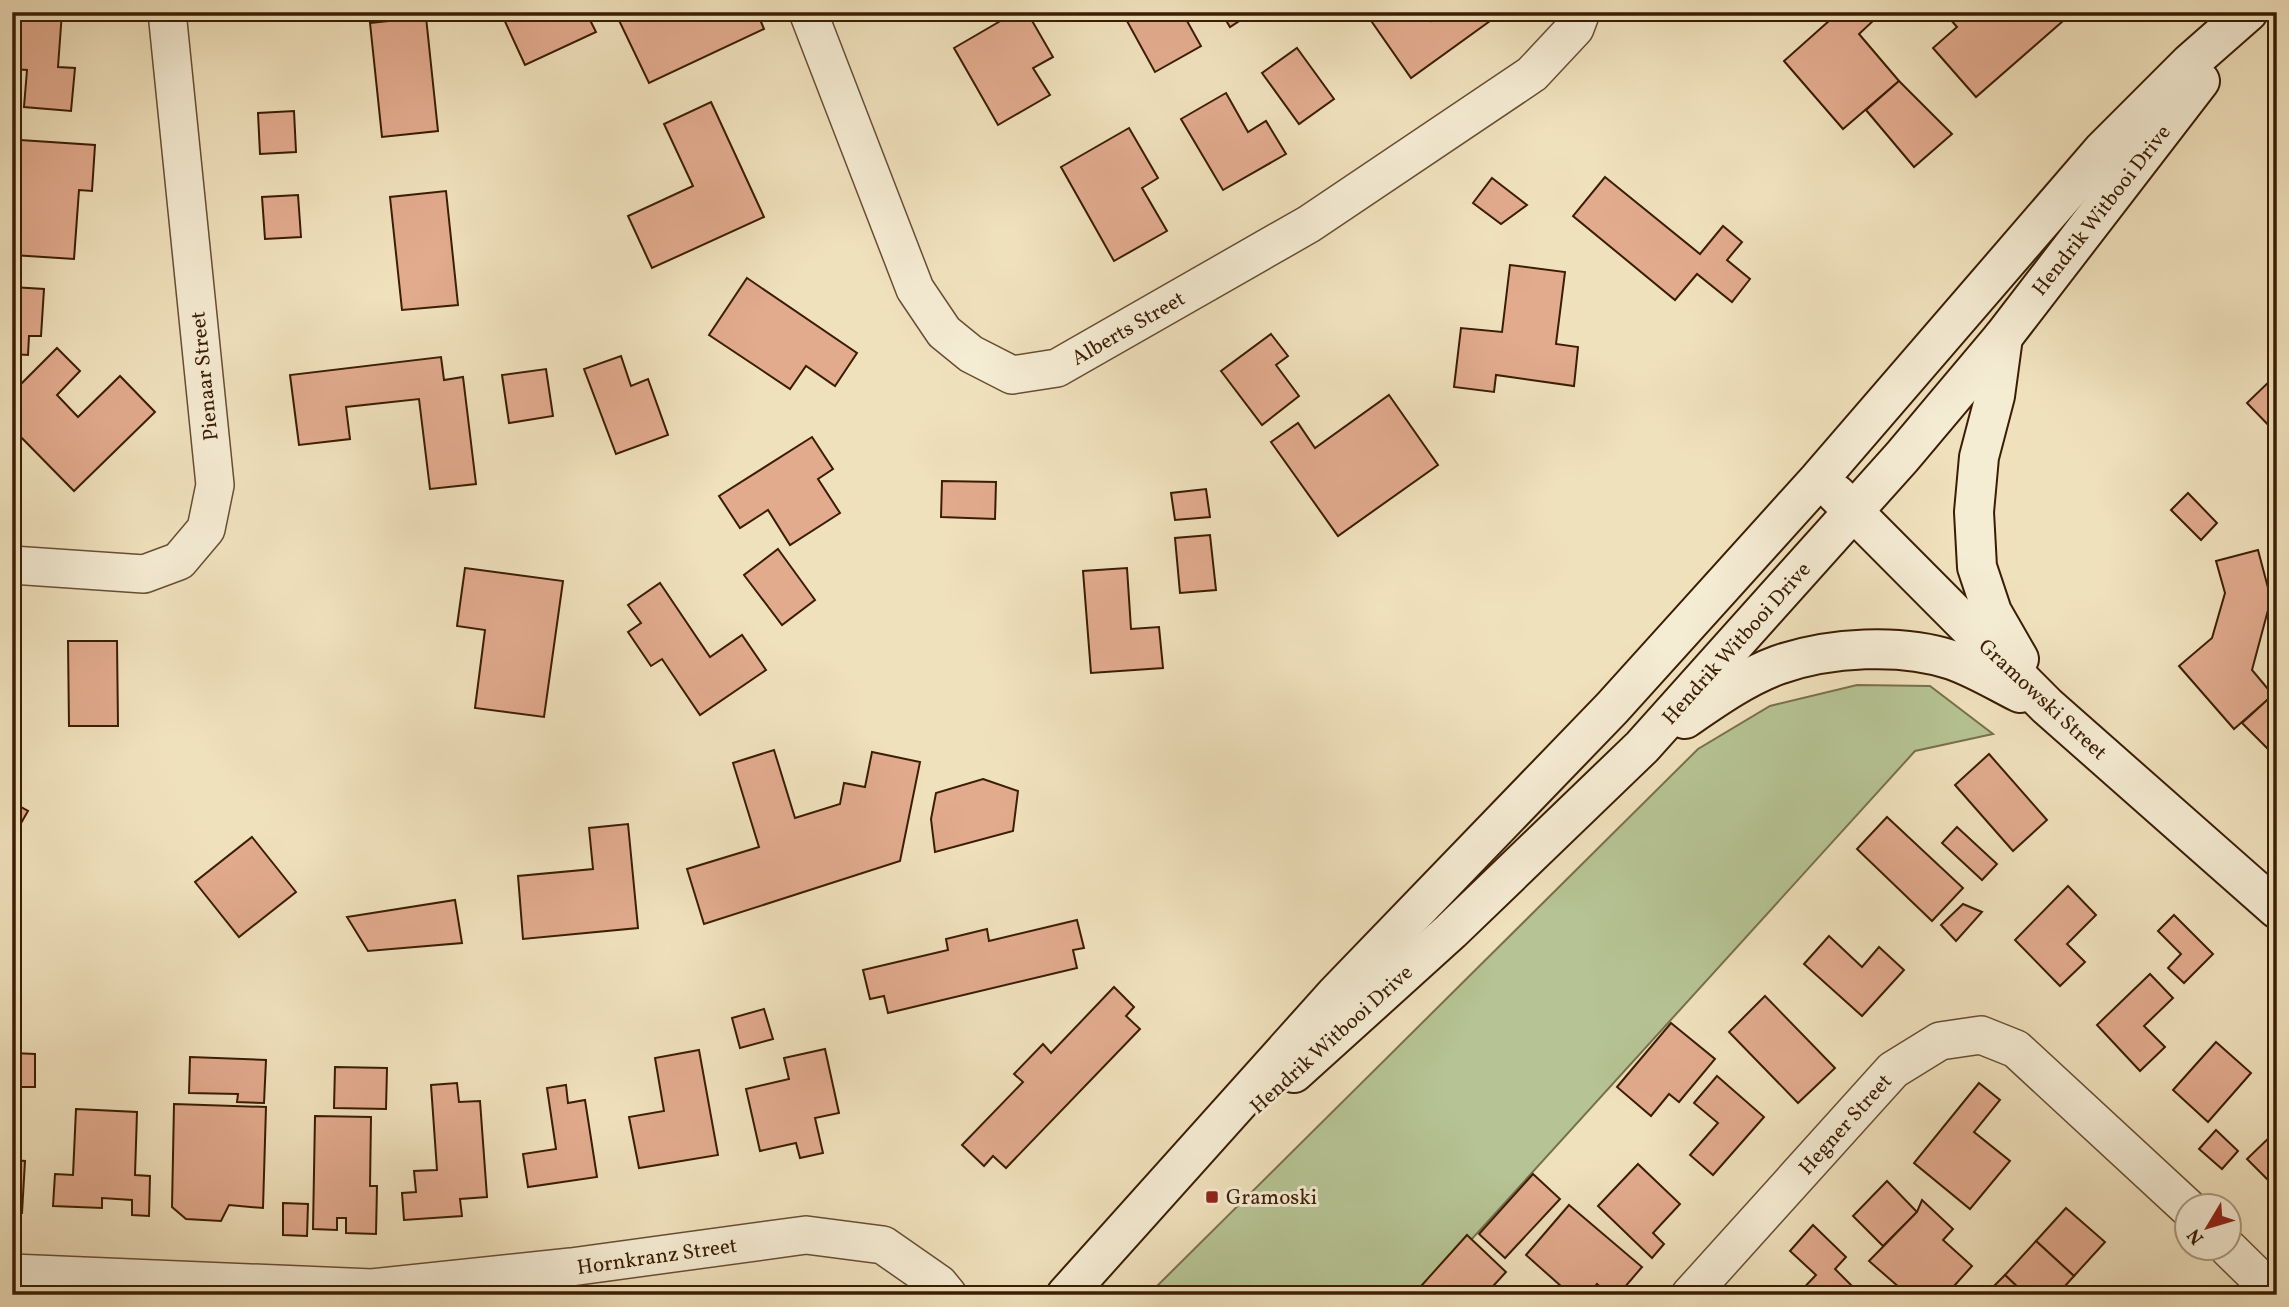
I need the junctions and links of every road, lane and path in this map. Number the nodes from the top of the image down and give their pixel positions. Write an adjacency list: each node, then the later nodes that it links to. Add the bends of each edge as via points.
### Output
1 (167, 12): 8 (street, Pienaar Street, via 215,485 206,529 179,561 144,574)
2 (808, 12): 3 (street, Alberts Street, via 915,289 944,332 971,354 1012,375 1058,368 1309,224 1532,74 1575,28)
3 (1581, 12)
4 (2250, 12): 5 (main road, Hendrik Witbooi Drive); 6 (main road, Hendrik Witbooi Drive, via 2190,62 2103,150)
5 (2003, 337): 7 (main road, Hendrik Witbooi Drive); 9 (main road, via 1995,396 1979,457 1974,512 1977,567 1992,612)
6 (1819, 479): 7 (main road, Gramowski Street); 13 (main road, Hendrik Witbooi Drive, via 1612,708 1336,994)
7 (1854, 512): 9 (main road, Gramowski Street); 10 (main road, Hendrik Witbooi Drive)
8 (12, 565)
9 (2047, 706): 10 (main road, via 1953,660 1901,649 1834,652 1778,665 1724,692); 11 (main road, Gramowski Street)
10 (1642, 747): 13 (main road, Hendrik Witbooi Drive, via 1451,931)
11 (2277, 909)
12 (2174, 1195): 19 (street, Hegner Street, via 2015,1049 1981,1035 1940,1041 1893,1070)
13 (1147, 1206): 18 (main road, Hendrik Witbooi Drive)
14 (2242, 1262): 20 (street)
15 (12, 1273): 16 (street, Hornkranz Street)
16 (372, 1291): 17 (street, Hornkranz Street, via 806,1235 883,1245)
17 (948, 1295)
18 (1066, 1295)
19 (1690, 1295)
20 (2276, 1295)

